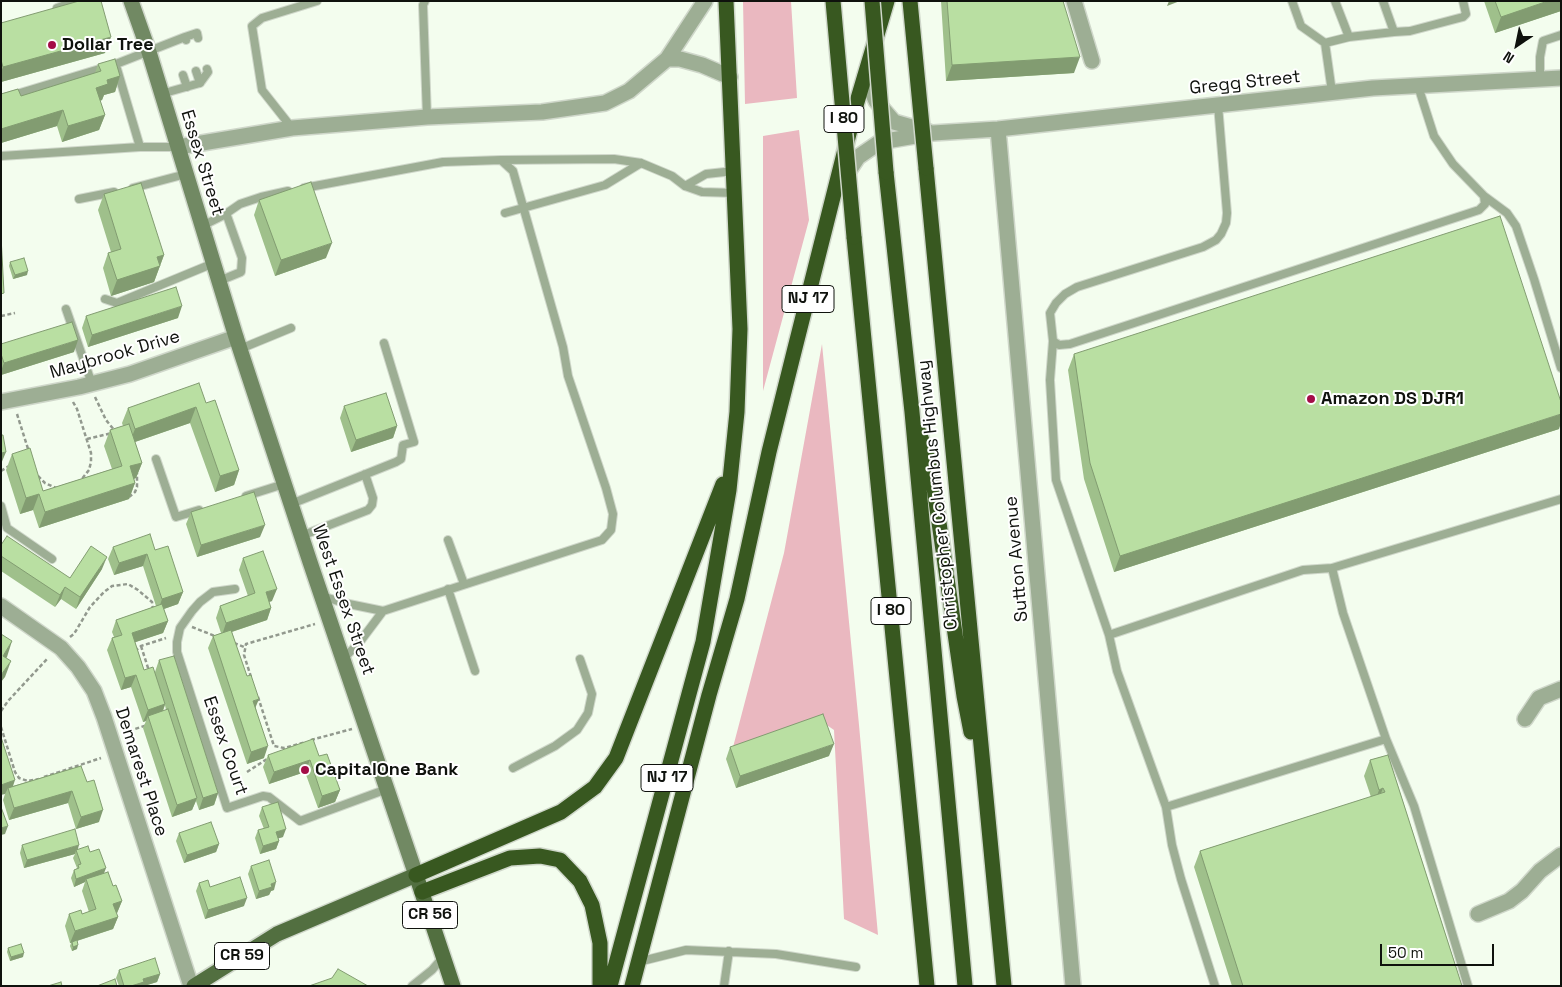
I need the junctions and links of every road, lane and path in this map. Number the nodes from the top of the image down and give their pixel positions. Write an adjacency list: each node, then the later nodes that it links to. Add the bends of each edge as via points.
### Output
1 (76, 1): 16 (lane)
2 (131, 1): 22 (main road, Essex Street / CR 56)
3 (316, 1): 41 (lane, via 262,18 252,26 262,90)
4 (425, 1): 40 (lane)
5 (705, 1): 23 (street)
6 (726, 1): 30 (highway, NJ 17)
7 (833, 1): 154 (highway, I 80, bridge)
8 (872, 1): 74 (highway, Christopher Columbus Highway / I 80, bridge, via 886,172)
9 (887, 1): 29 (highway, NJ 17)
10 (910, 1): 137 (highway, Christopher Columbus Highway, bridge)
11 (1074, 1): 24 (street)
12 (1292, 1): 21 (lane, via 1301,26)
13 (1335, 1): 19 (lane)
14 (1383, 1): 17 (lane)
15 (1463, 1): 17 (lane, via 1466,14 1463,17)
16 (48, 11)
17 (1394, 32): 19 (lane)
18 (1561, 35): 32 (lane, via 1543,41)
19 (1349, 37): 21 (lane)
20 (198, 38): 22 (lane, via 197,33)
21 (1325, 43): 36 (lane)
22 (149, 52): 25 (lane); 37 (main road, Essex Street / CR 56)
23 (666, 59): 30 (street, via 702,65); 40 (street, via 629,91 605,103 542,112)
24 (1092, 61)
25 (116, 64): 38 (lane); 44 (lane)
26 (207, 69): 33 (lane)
27 (196, 71): 33 (lane)
28 (183, 75): 35 (lane)
29 (865, 76): 43 (street, Gregg Street, via 876,101 894,122); 52 (highway, NJ 17)
30 (730, 77): 49 (highway, NJ 17)
31 (1561, 78): 32 (street, Gregg Street)
32 (1540, 79): 34 (street, Gregg Street)
33 (200, 83): 35 (lane)
34 (1418, 86): 36 (street, Gregg Street); 54 (lane, via 1434,136 1453,164)
35 (187, 87): 37 (lane)
36 (1332, 92): 39 (street, Gregg Street)
37 (161, 94): 45 (main road, Essex Street / CR 56)
38 (1, 99)
39 (1218, 105): 42 (street, Gregg Street); 67 (lane, via 1227,213 1221,234 1203,247 1065,294 1050,313)
40 (427, 117): 41 (street)
41 (292, 128): 45 (street)
42 (998, 129): 43 (street, Gregg Street); 157 (street, Sutton Avenue)
43 (933, 133): 52 (street, Gregg Street, via 880,142 858,157)
44 (140, 147): 45 (lane); 46 (lane)
45 (178, 147): 50 (main road, Essex Street / CR 56)
46 (1, 156)
47 (501, 160): 48 (lane, via 614,159); 56 (lane, via 513,171); 58 (lane, via 443,162 261,196)
48 (641, 163): 51 (lane, via 672,176); 56 (lane, via 605,185)
49 (734, 171): 51 (lane, via 706,174); 53 (highway, NJ 17)
50 (186, 174): 55 (lane); 59 (main road, Essex Street / CR 56)
51 (685, 186): 53 (lane, via 702,192)
52 (835, 191): 145 (highway, NJ 17, via 769,452 737,599 708,695)
53 (734, 193): 78 (highway, NJ 17, via 740,329)
54 (1484, 196): 67 (lane, via 1484,204 1479,210 1070,344 1059,345); 70 (lane, via 1507,213 1516,226)
55 (78, 199)
56 (524, 208): 57 (lane); 99 (lane, via 564,350 568,376 606,488 613,514 611,530 602,540)
57 (505, 212)
58 (226, 214): 59 (lane); 61 (lane, via 242,258 241,272)
59 (202, 226): 60 (main road, Essex Street / CR 56)
60 (214, 264): 61 (main road, Essex Street / CR 56); 62 (lane, via 117,303)
61 (219, 281): 68 (main road, Essex Street / CR 56)
62 (105, 299)
63 (66, 309): 71 (lane)
64 (15, 313): 65 (path)
65 (1, 316)
66 (291, 328): 68 (lane)
67 (1053, 340): 108 (lane, via 1050,380 1056,480)
68 (238, 343): 71 (street, Maybrook Drive); 85 (main road, West Essex Street / CR 56)
69 (384, 344): 83 (lane, via 414,442 403,445 401,459)
70 (1561, 368)
71 (90, 384): 72 (street, Maybrook Drive); 75 (path, via 106,420 116,432)
72 (66, 390): 73 (street, Maybrook Drive); 75 (path, via 78,409)
73 (6, 401): 76 (path)
74 (912, 412): 137 (highway, via 931,467 964,696); 155 (highway, Christopher Columbus Highway / I 80)
75 (87, 439): 84 (path, via 91,462)
76 (31, 456)
77 (156, 459): 92 (lane, via 176,518)
78 (732, 462): 140 (highway, via 616,758 595,787 562,812); 151 (highway, NJ 17, via 703,642)
79 (16, 463): 81 (path)
80 (135, 467): 87 (path, via 137,487)
81 (1, 471)
82 (36, 471): 86 (path, via 45,483)
83 (366, 474): 90 (lane); 95 (lane, via 373,498 368,510)
84 (80, 482)
85 (284, 484): 88 (lane); 90 (main road, West Essex Street / CR 56)
86 (59, 488)
87 (129, 498)
88 (239, 498)
89 (1561, 499): 98 (lane)
90 (291, 504): 95 (main road, West Essex Street / CR 56)
91 (1, 506): 93 (lane)
92 (203, 509)
93 (8, 528): 94 (lane); 97 (lane)
94 (1, 535)
95 (302, 536): 102 (main road, West Essex Street / CR 56)
96 (448, 540): 99 (lane)
97 (52, 558)
98 (1332, 568): 108 (lane, via 1303,570); 129 (lane, via 1343,613)
99 (464, 584): 101 (lane)
100 (235, 589): 107 (lane, Essex Court, via 213,592)
101 (448, 589): 104 (lane); 119 (lane)
102 (321, 596): 104 (lane); 106 (main road, West Essex Street / CR 56)
103 (1, 606): 112 (street, Demarest Place)
104 (384, 611): 116 (lane)
105 (153, 612): 112 (path, via 152,602 138,590 128,584 112,586 90,607 74,634)
106 (329, 620): 114 (path); 116 (main road, West Essex Street / CR 56)
107 (182, 624): 109 (path); 136 (lane, Essex Court, via 177,634 177,652 228,808 269,796 300,821)
108 (1109, 636): 138 (lane, via 1118,671)
109 (218, 637)
110 (168, 638): 113 (path)
111 (227, 640): 114 (path)
112 (58, 646): 123 (path); 128 (street, Demarest Place, via 94,691)
113 (141, 646): 115 (path); 118 (path, via 149,671)
114 (244, 647): 120 (path)
115 (132, 657)
116 (343, 659): 127 (main road, West Essex Street / CR 56)
117 (580, 659): 132 (lane, via 592,694 588,713 577,730 555,746)
118 (156, 669)
119 (475, 671)
120 (253, 682)
121 (1561, 689): 124 (street, via 1539,698)
122 (256, 691): 127 (path, via 274,746 278,748)
123 (1, 711)
124 (1525, 719)
125 (156, 722): 128 (path)
126 (1, 726): 134 (path, via 15,772)
127 (365, 726): 136 (main road, West Essex Street / CR 56)
128 (110, 737): 130 (street, Demarest Place)
129 (1386, 739): 138 (lane); 159 (lane, via 1414,806)
130 (116, 754): 134 (path, via 38,779); 147 (street, Demarest Place)
131 (272, 754): 133 (path)
132 (513, 768)
133 (246, 772)
134 (23, 780): 135 (path)
135 (19, 785)
136 (387, 790): 140 (main road, West Essex Street / CR 56)
137 (985, 798): 156 (highway, Christopher Columbus Highway)
138 (1166, 807): 158 (lane, via 1181,879)
139 (1561, 855): 142 (street, via 1509,902)
140 (416, 875): 141 (main road, CR 56); 147 (main road, CR 59, via 277,934)
141 (422, 892): 144 (main road, CR 56); 150 (highway, via 510,858 540,856 560,860 580,881 592,905 600,943)
142 (1478, 914)
143 (729, 951): 145 (lane, via 686,950); 146 (lane, via 776,954); 153 (lane)
144 (444, 956): 148 (lane); 149 (main road, CR 56)
145 (638, 962): 152 (highway, NJ 17)
146 (856, 968)
147 (193, 986)
148 (412, 986)
149 (453, 986)
150 (600, 986)
151 (610, 986)
152 (632, 986)
153 (724, 986)
154 (927, 986)
155 (965, 986)
156 (1004, 986)
157 (1073, 986)
158 (1215, 986)
159 (1468, 986)

